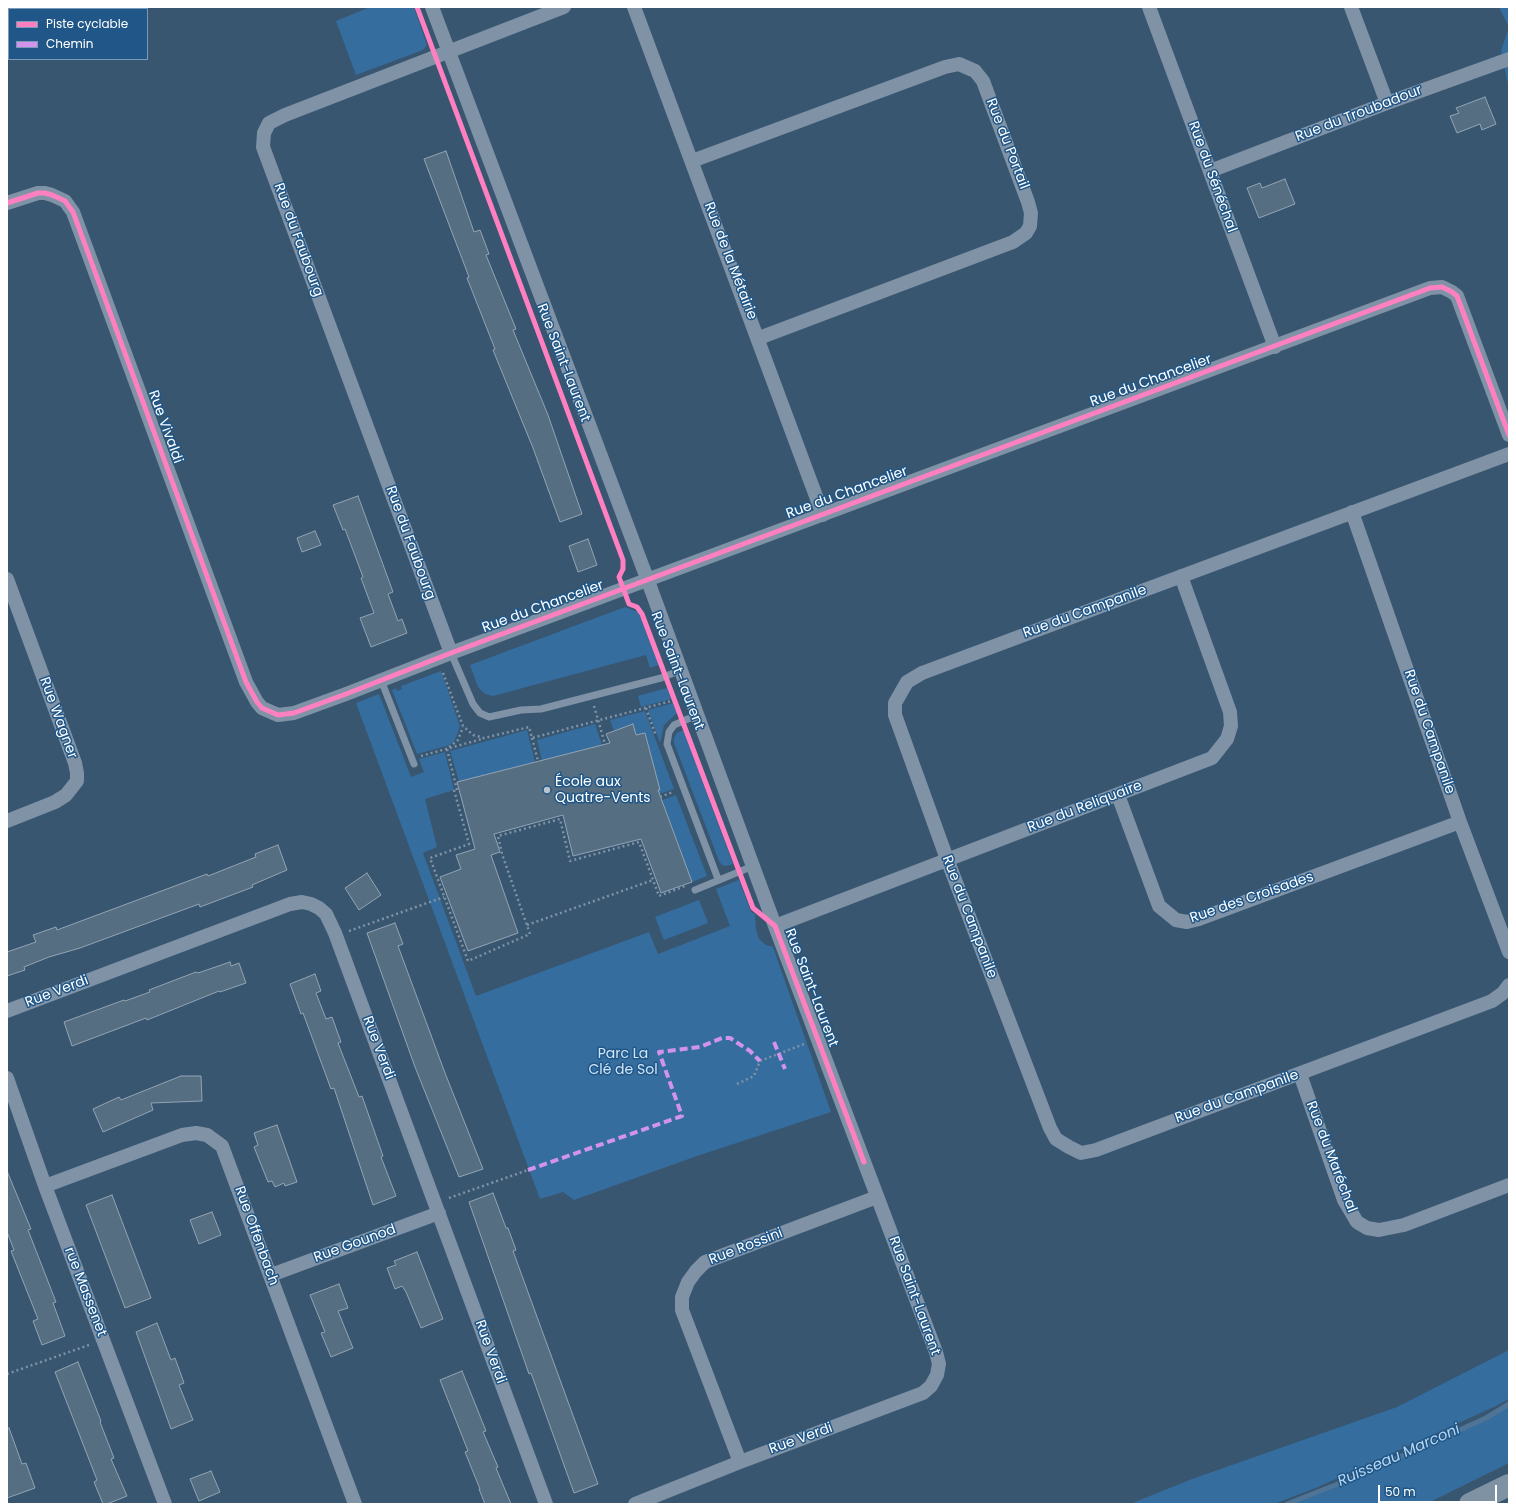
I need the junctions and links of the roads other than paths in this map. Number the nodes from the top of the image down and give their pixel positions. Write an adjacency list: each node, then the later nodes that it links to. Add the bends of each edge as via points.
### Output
1 (432, 7): 6 (street, Rue Saint-Laurent)
2 (564, 7): 6 (street, Rue du Faubourg)
3 (634, 7): 9 (street, Rue de la Métairie)
4 (1149, 7): 10 (street, Rue du Sénéchal)
5 (1351, 7): 8 (street)
6 (448, 52): 20 (street, Rue Saint-Laurent); 21 (street, Rue du Faubourg, via 274,119 266,128 263,147)
7 (1509, 59): 8 (street, Rue du Troubadour)
8 (1387, 103): 10 (street, Rue du Troubadour)
9 (692, 161): 12 (street, Rue de la Métairie); 12 (street, Rue du Portail, via 945,67 959,64 975,71 983,81 1028,202 1031,213 1030,226 1026,232 1013,242)
10 (1210, 171): 13 (street, Rue du Sénéchal)
11 (7, 203): 24 (street, Rue Vivaldi, via 45,193 65,202 73,212 246,682 256,702)
12 (759, 338): 17 (street, Rue de la Métairie)
13 (1275, 347): 14 (street, Rue du Chancelier, via 1430,288 1442,287 1456,296); 17 (street, Rue du Chancelier)
14 (1509, 435)
15 (1509, 454): 16 (street, Rue du Campanile)
16 (1352, 512): 18 (street, Rue du Campanile); 29 (street, Rue du Campanile)
17 (823, 515): 20 (street, Rue du Chancelier)
18 (1181, 576): 27 (street, Rue du Reliquaire, via 1230,712 1231,726 1222,748 1212,758); 30 (street, Rue du Campanile, via 922,673 907,682 895,703 895,715)
19 (7, 579): 28 (street, Rue Wagner, via 75,763 77,781 66,796)
20 (648, 581): 21 (street, Rue du Chancelier); 22 (street, Rue Saint-Laurent)
21 (451, 653): 22 (lane, via 473,704 480,713 489,718 521,710 541,709); 23 (street, Rue du Chancelier)
22 (681, 670): 25 (street, Rue Saint-Laurent)
23 (381, 680): 24 (street, Rue du Chancelier, via 294,713); 26 (lane)
24 (272, 713)
25 (697, 715): 31 (street, Rue Saint-Laurent); 32 (lane, via 674,726 669,732 667,744)
26 (414, 764)
27 (1118, 795): 29 (street, Rue des Croisades, via 1159,906 1176,920 1187,922); 30 (street, Rue du Reliquaire)
28 (7, 821)
29 (1460, 822): 35 (street, Rue du Campanile)
30 (947, 859): 34 (street, Rue du Reliquaire); 38 (street, Rue du Campanile, via 1050,1128 1056,1139 1069,1147 1081,1153 1096,1150)
31 (753, 866): 32 (lane); 34 (street, Rue Saint-Laurent)
32 (718, 880): 33 (lane)
33 (692, 887)
34 (775, 926): 42 (street, Rue Saint-Laurent)
35 (1509, 952)
36 (1509, 985): 38 (street, Rue du Campanile, via 1504,993 1492,1001)
37 (7, 1011): 43 (street, Rue Verdi, via 290,904 311,904 319,908 330,922)
38 (1300, 1074): 40 (street, Rue du Maréchal, via 1344,1200 1357,1222 1367,1228 1379,1230 1404,1225)
39 (7, 1078): 41 (street, rue Massenet)
40 (1509, 1185)
41 (45, 1186): 44 (street, Rue Offenbach, via 182,1135 207,1135 222,1146 227,1156); 48 (street, rue Massenet)
42 (877, 1197): 45 (street, Rue Saint-Laurent, via 936,1352 939,1364); 46 (street, Rue Rossini, via 705,1262 688,1282 682,1297 682,1310)
43 (439, 1213): 44 (street, Rue Gounod); 50 (street, Rue Verdi)
44 (271, 1275): 49 (street, Rue Offenbach)
45 (937, 1375): 46 (street, Rue Verdi, via 931,1386 923,1393)
46 (740, 1462): 51 (street, Rue Verdi)
47 (1509, 1485): 52 (highway)
48 (165, 1504)
49 (356, 1504)
50 (546, 1504)
51 (635, 1504)
52 (1470, 1504)

